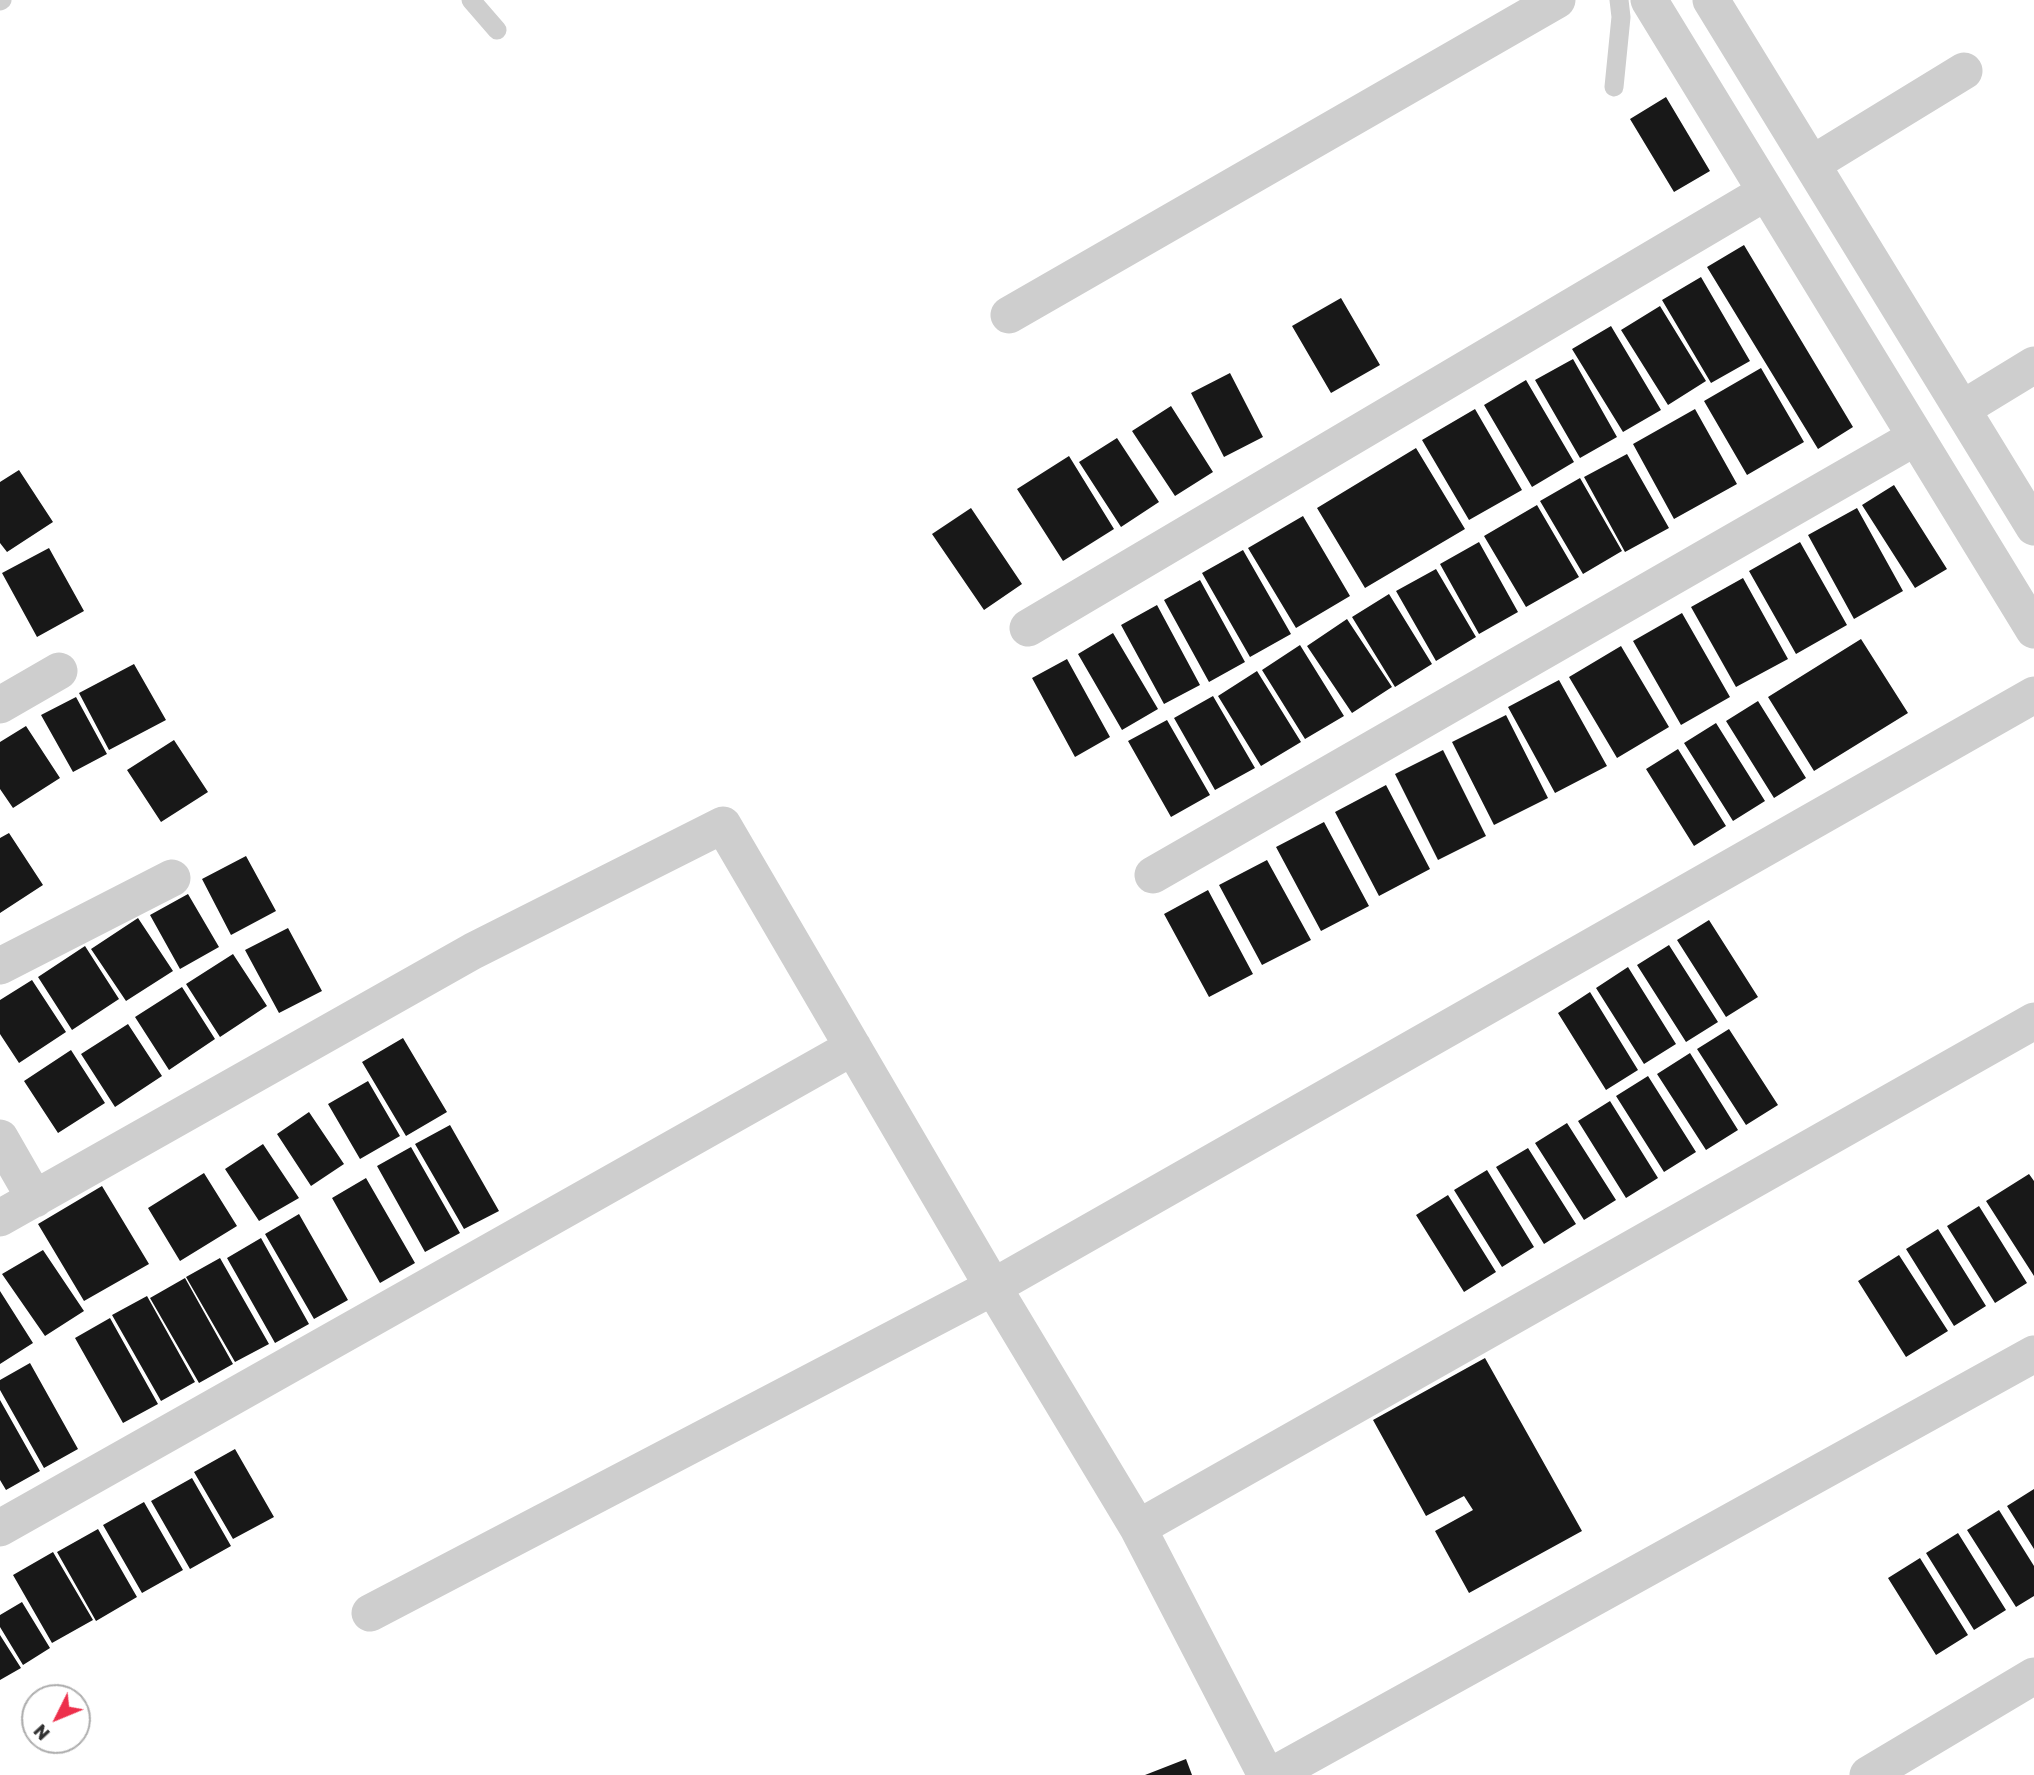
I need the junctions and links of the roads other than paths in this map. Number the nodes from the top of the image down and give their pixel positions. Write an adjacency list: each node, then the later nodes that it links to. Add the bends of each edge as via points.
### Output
1 (471, 0): 6 (lane)
2 (1557, 0): 11 (street)
3 (1619, 0): 8 (lane)
4 (1649, 0): 10 (street)
5 (1712, 0): 9 (street)
6 (497, 30)
7 (1964, 71): 9 (street)
8 (1614, 87)
9 (1812, 164): 13 (street)
10 (1766, 192): 14 (street); 16 (street)
11 (1009, 314)
12 (2034, 365): 13 (street)
13 (1962, 409): 15 (street)
14 (1916, 437): 17 (street); 21 (street)
15 (2034, 527)
16 (1028, 628)
17 (2034, 630)
18 (59, 671): 20 (street)
19 (2034, 695): 29 (street)
20 (0, 705)
21 (1153, 875)
22 (172, 878): 23 (street)
23 (0, 966)
24 (2034, 1021): 32 (street)
25 (853, 1047): 27 (street, via 723,825 473,951); 29 (street); 31 (street)
26 (0, 1138): 27 (street)
27 (35, 1199): 28 (street)
28 (0, 1218)
29 (993, 1287): 32 (street); 33 (street)
30 (2034, 1354): 36 (street)
31 (0, 1528)
32 (1138, 1528): 35 (street)
33 (369, 1613)
34 (2034, 1676): 37 (street)
35 (1265, 1775)
36 (1273, 1775)
37 (1868, 1775)

